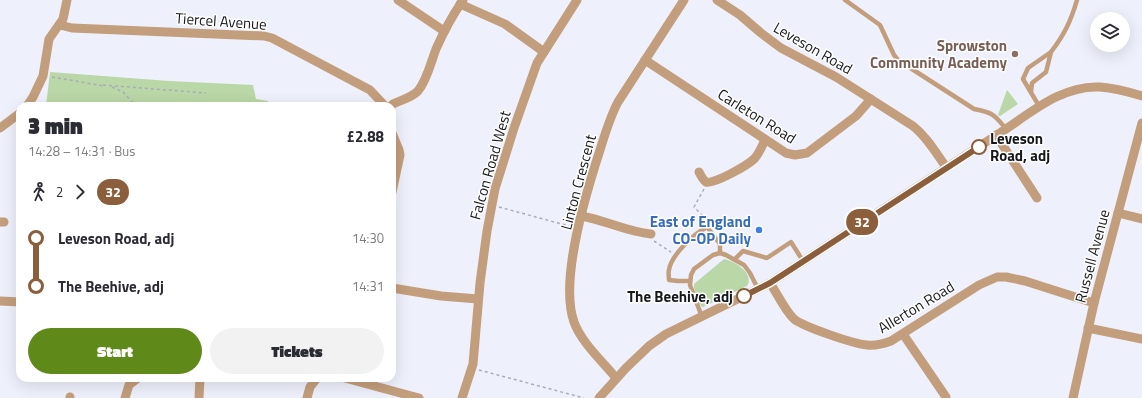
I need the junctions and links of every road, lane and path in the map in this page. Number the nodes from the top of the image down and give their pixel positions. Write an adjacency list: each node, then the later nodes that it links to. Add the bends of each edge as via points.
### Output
1 (67, 0): 9 (street)
2 (398, 0): 10 (street)
3 (577, 0): 11 (street, Falcon Road West)
4 (684, 0): 13 (street, Linton Crescent)
5 (716, 0): 19 (street, Leveson Road, via 740,15 781,48 823,69)
6 (845, 0): 28 (lane, via 880,24 898,60 974,109 988,112)
7 (1077, 0): 12 (lane, via 1065,33)
8 (461, 2): 10 (street); 11 (street, via 505,24)
9 (60, 25): 14 (street, via 49,39); 22 (street, Tiercel Avenue, via 72,28 256,35 272,38 370,90)
10 (444, 31): 23 (street, via 418,91)
11 (544, 52): 37 (street, Falcon Road West, via 537,63 514,128)
12 (1051, 52): 16 (lane, via 1046,72 1032,83); 16 (lane, via 1028,68 1022,79)
13 (645, 60): 30 (street, Carleton Road); 39 (street, Linton Crescent, via 612,114)
14 (43, 76): 15 (path); 20 (street)
15 (103, 85): 17 (path); 21 (path, via 123,92)
16 (1031, 92): 24 (lane)
17 (206, 93)
18 (1142, 96): 24 (street, via 1099,87 1083,88 1063,94)
19 (871, 99): 30 (street, Carleton Road, via 856,116 807,153 786,153); 32 (street, Leveson Road, via 919,131)
20 (30, 102)
21 (132, 102)
22 (381, 102)
23 (396, 103)
24 (1039, 106): 28 (street)
25 (16, 115): 27 (street)
26 (1142, 123): 38 (street, Russell Avenue)
27 (0, 128)
28 (1006, 129): 29 (street)
29 (996, 135): 32 (street); 36 (street)
30 (765, 140): 35 (street, via 754,159)
31 (396, 142): 34 (street, via 400,150)
32 (946, 167): 47 (street)
33 (698, 172): 35 (street)
34 (396, 174)
35 (707, 185): 41 (path, via 694,207 708,220)
36 (1037, 198)
37 (491, 205): 42 (path); 52 (street, Falcon Road West)
38 (1118, 213): 40 (street); 55 (street, Russell Avenue)
39 (581, 216): 42 (street, Linton Crescent); 43 (street)
40 (1142, 219)
41 (707, 227): 44 (lane, via 720,244); 45 (lane, via 699,231)
42 (579, 229): 61 (street, Linton Crescent, via 570,285 574,323)
43 (651, 234): 45 (path, via 653,241)
44 (720, 253): 46 (lane); 48 (lane, via 694,269)
45 (676, 255): 48 (lane, via 669,270 669,280)
46 (735, 259): 47 (lane, via 743,251 767,258 791,242); 51 (lane, via 744,265)
47 (803, 261): 49 (street)
48 (690, 281): 56 (lane)
49 (770, 283): 51 (street); 58 (street, Allerton Road, via 789,312 803,324 868,346 892,341)
50 (396, 289): 52 (street)
51 (758, 289): 56 (street)
52 (478, 299): 60 (street, Falcon Road West)
53 (0, 301): 54 (street)
54 (16, 302)
55 (1094, 303): 57 (street, Russell Avenue); 58 (street, Allerton Road, via 1025,281 1006,276 997,277 979,285)
56 (702, 317): 61 (street, via 666,334 649,346)
57 (1088, 328): 59 (street); 74 (street, Russell Avenue)
58 (903, 334): 66 (street)
59 (1142, 339)
60 (472, 368): 71 (street, Falcon Road West); 72 (path)
61 (616, 378): 73 (street)
62 (131, 382): 67 (street, via 127,384)
63 (200, 382): 68 (street)
64 (314, 382): 69 (street)
65 (360, 382): 70 (street)
66 (946, 397)
67 (125, 398)
68 (199, 398)
69 (307, 398)
70 (419, 398)
71 (462, 398)
72 (584, 398)
73 (599, 398)
74 (1073, 398)

